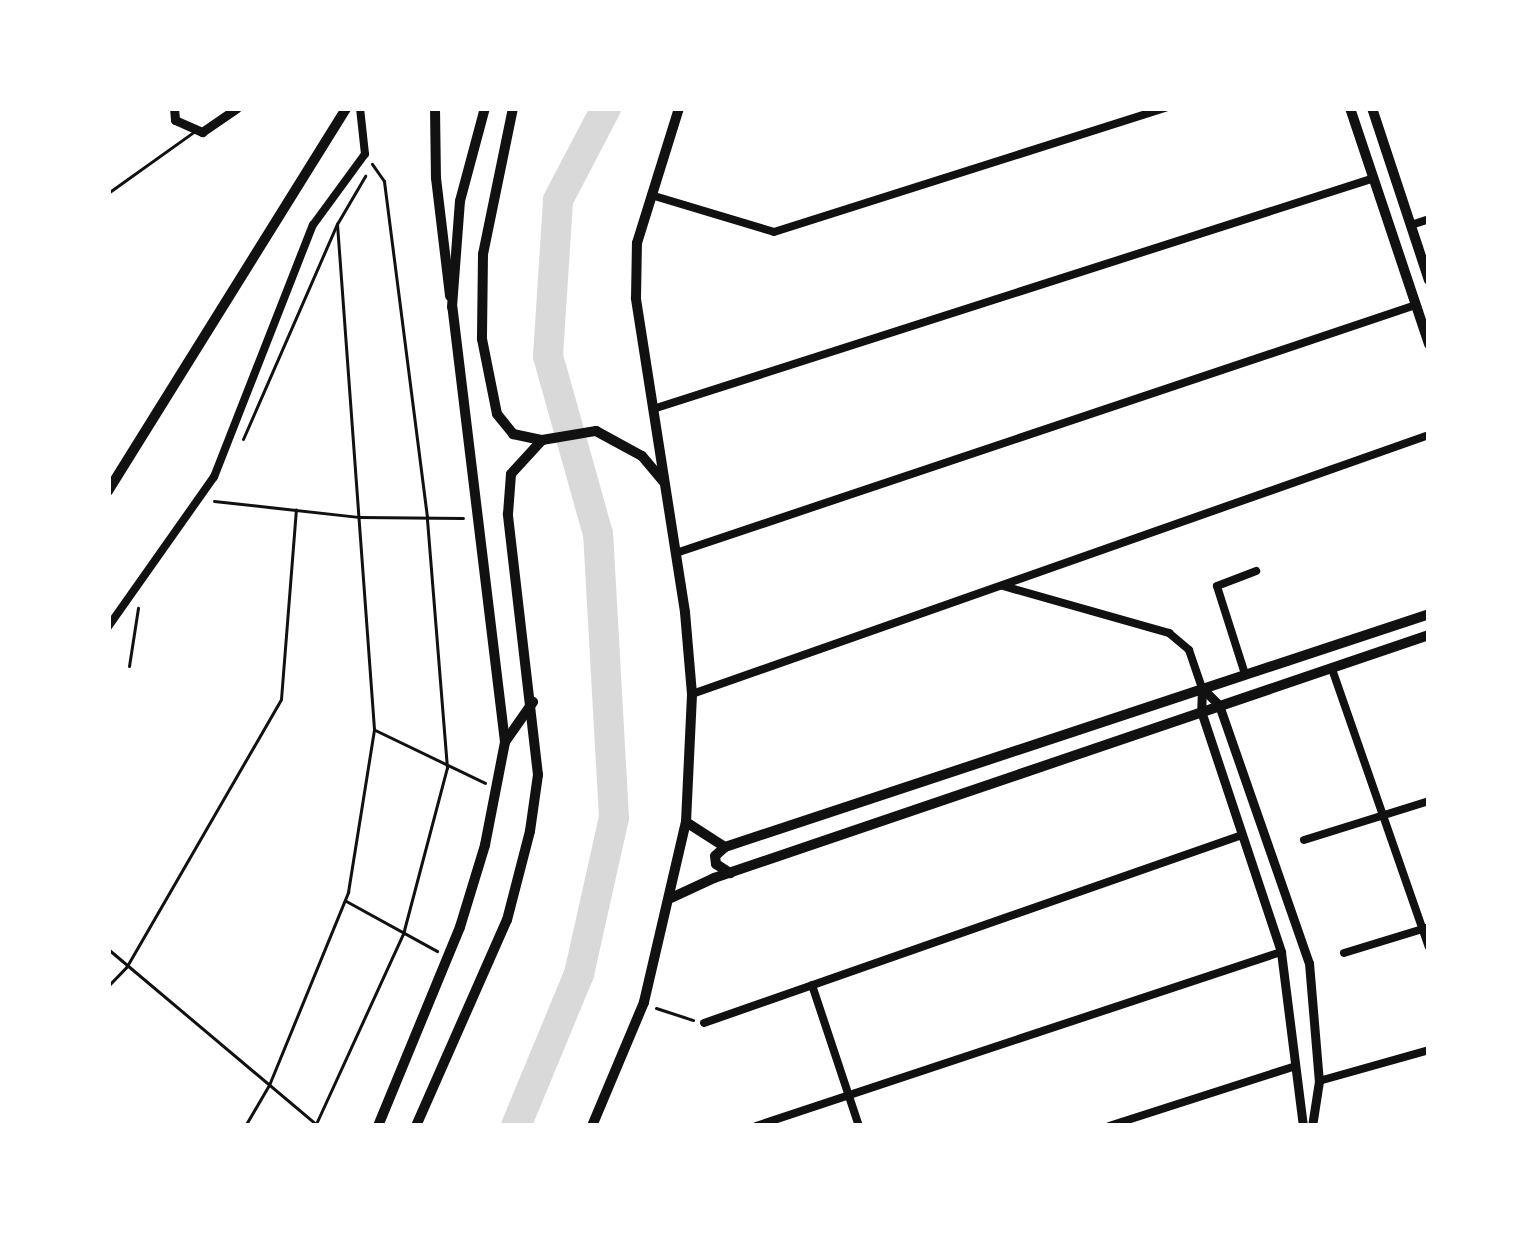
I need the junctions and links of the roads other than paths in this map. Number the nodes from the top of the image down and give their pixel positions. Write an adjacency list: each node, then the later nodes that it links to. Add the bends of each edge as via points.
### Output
1 (173, 108): 12 (street, via 176,120)
2 (237, 108): 12 (street)
3 (346, 108): 26 (main road)
4 (360, 108): 31 (street, via 365,154 314,225 214,477)
5 (435, 108): 20 (main road)
6 (485, 108): 20 (main road, via 460,201)
7 (513, 108): 24 (main road, via 483,254 482,339 497,414 513,434)
8 (679, 108): 15 (main road)
9 (1165, 108): 15 (street, via 774,232)
10 (1350, 108): 13 (main road)
11 (1372, 108): 17 (main road)
12 (196, 130): 14 (lane)
13 (1374, 178): 19 (main road); 22 (street)
14 (108, 194)
15 (649, 195): 22 (main road, via 636,298)
16 (1429, 219): 17 (street)
17 (1411, 226): 18 (main road)
18 (1429, 280)
19 (1416, 305): 21 (main road); 27 (street)
20 (452, 307): 40 (main road)
21 (1429, 344)
22 (652, 410): 25 (main road)
23 (1429, 435): 29 (street)
24 (542, 440): 25 (main road, via 596,431 642,456); 37 (main road, via 511,474 508,514)
25 (665, 484): 27 (main road)
26 (108, 490)
27 (680, 552): 36 (main road)
28 (1256, 571): 34 (street, via 1216,586)
29 (1000, 586): 35 (street, via 1169,633 1189,650); 36 (street)
30 (1429, 614): 34 (main road)
31 (108, 627)
32 (1429, 635): 33 (main road)
33 (1332, 669): 38 (main road); 42 (street)
34 (1245, 674): 35 (main road)
35 (1202, 688): 38 (street); 39 (street); 46 (main road)
36 (692, 694): 43 (main road)
37 (532, 702): 40 (main road); 60 (main road, via 538,775 507,920)
38 (1219, 705): 39 (main road); 57 (street, via 1309,963)
39 (1201, 711): 44 (street); 47 (main road)
40 (505, 742): 59 (main road, via 485,845)
41 (1429, 801): 42 (street)
42 (1383, 815): 45 (street); 49 (street)
43 (686, 822): 46 (main road); 48 (main road)
44 (1244, 834): 51 (street); 53 (street)
45 (1304, 840)
46 (725, 847): 47 (main road, via 716,864)
47 (731, 873): 48 (main road)
48 (671, 898): 61 (main road, via 644,1001)
49 (1426, 928): 50 (street); 52 (street)
50 (1429, 947)
51 (1281, 952): 56 (street); 58 (street)
52 (1344, 953)
53 (812, 985): 54 (street); 58 (street)
54 (704, 1023)
55 (1429, 1050): 57 (street)
56 (1293, 1067): 64 (street); 65 (street)
57 (1319, 1081): 65 (street)
58 (850, 1098): 62 (street); 63 (street)
59 (378, 1126)
60 (416, 1126)
61 (592, 1126)
62 (756, 1126)
63 (859, 1126)
64 (1109, 1126)
65 (1307, 1126)

